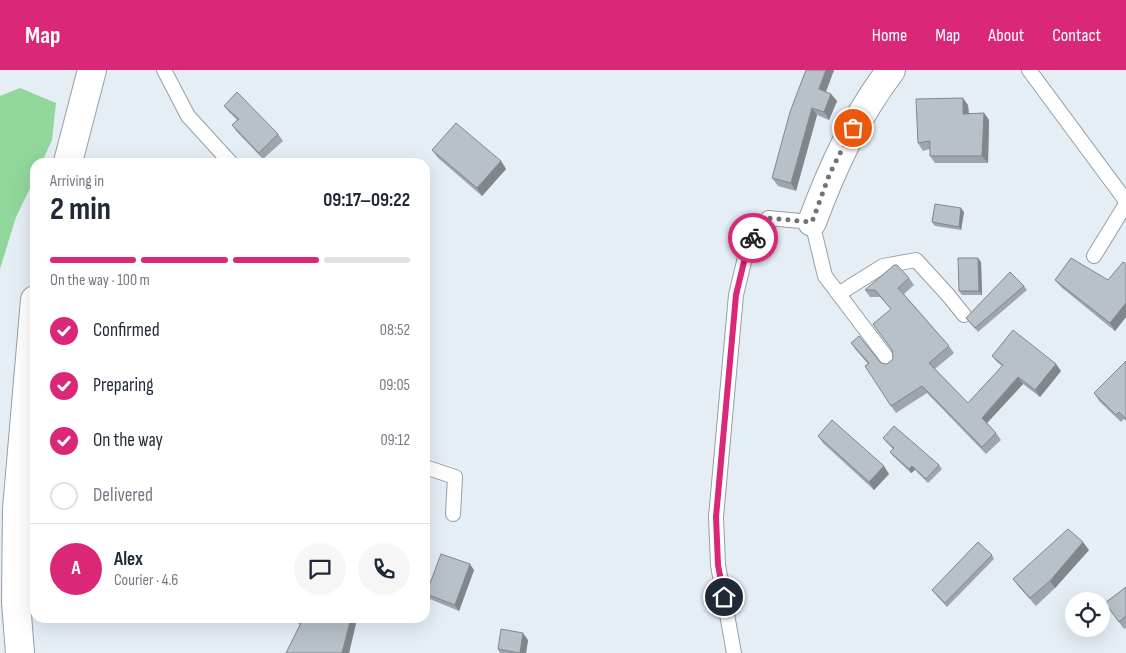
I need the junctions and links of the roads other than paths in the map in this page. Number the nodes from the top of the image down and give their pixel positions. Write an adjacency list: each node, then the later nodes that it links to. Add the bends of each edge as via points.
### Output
1 (92, 70): 5 (street)
2 (164, 70): 6 (lane, via 188,116)
3 (891, 70): 8 (street, via 866,104 834,164)
4 (1029, 70): 7 (lane)
5 (69, 158)
6 (226, 158)
7 (1126, 202): 9 (lane)
8 (812, 222): 10 (lane, via 825,276); 17 (lane, via 768,218 748,245 736,295 716,517 718,565)
9 (1094, 256)
10 (840, 293): 11 (lane, via 883,266 916,260); 13 (lane)
11 (964, 315)
12 (30, 358): 16 (street, via 17,509 16,602)
13 (890, 362)
14 (430, 469): 15 (lane, via 455,477)
15 (453, 514)
16 (20, 653)
17 (734, 653)

